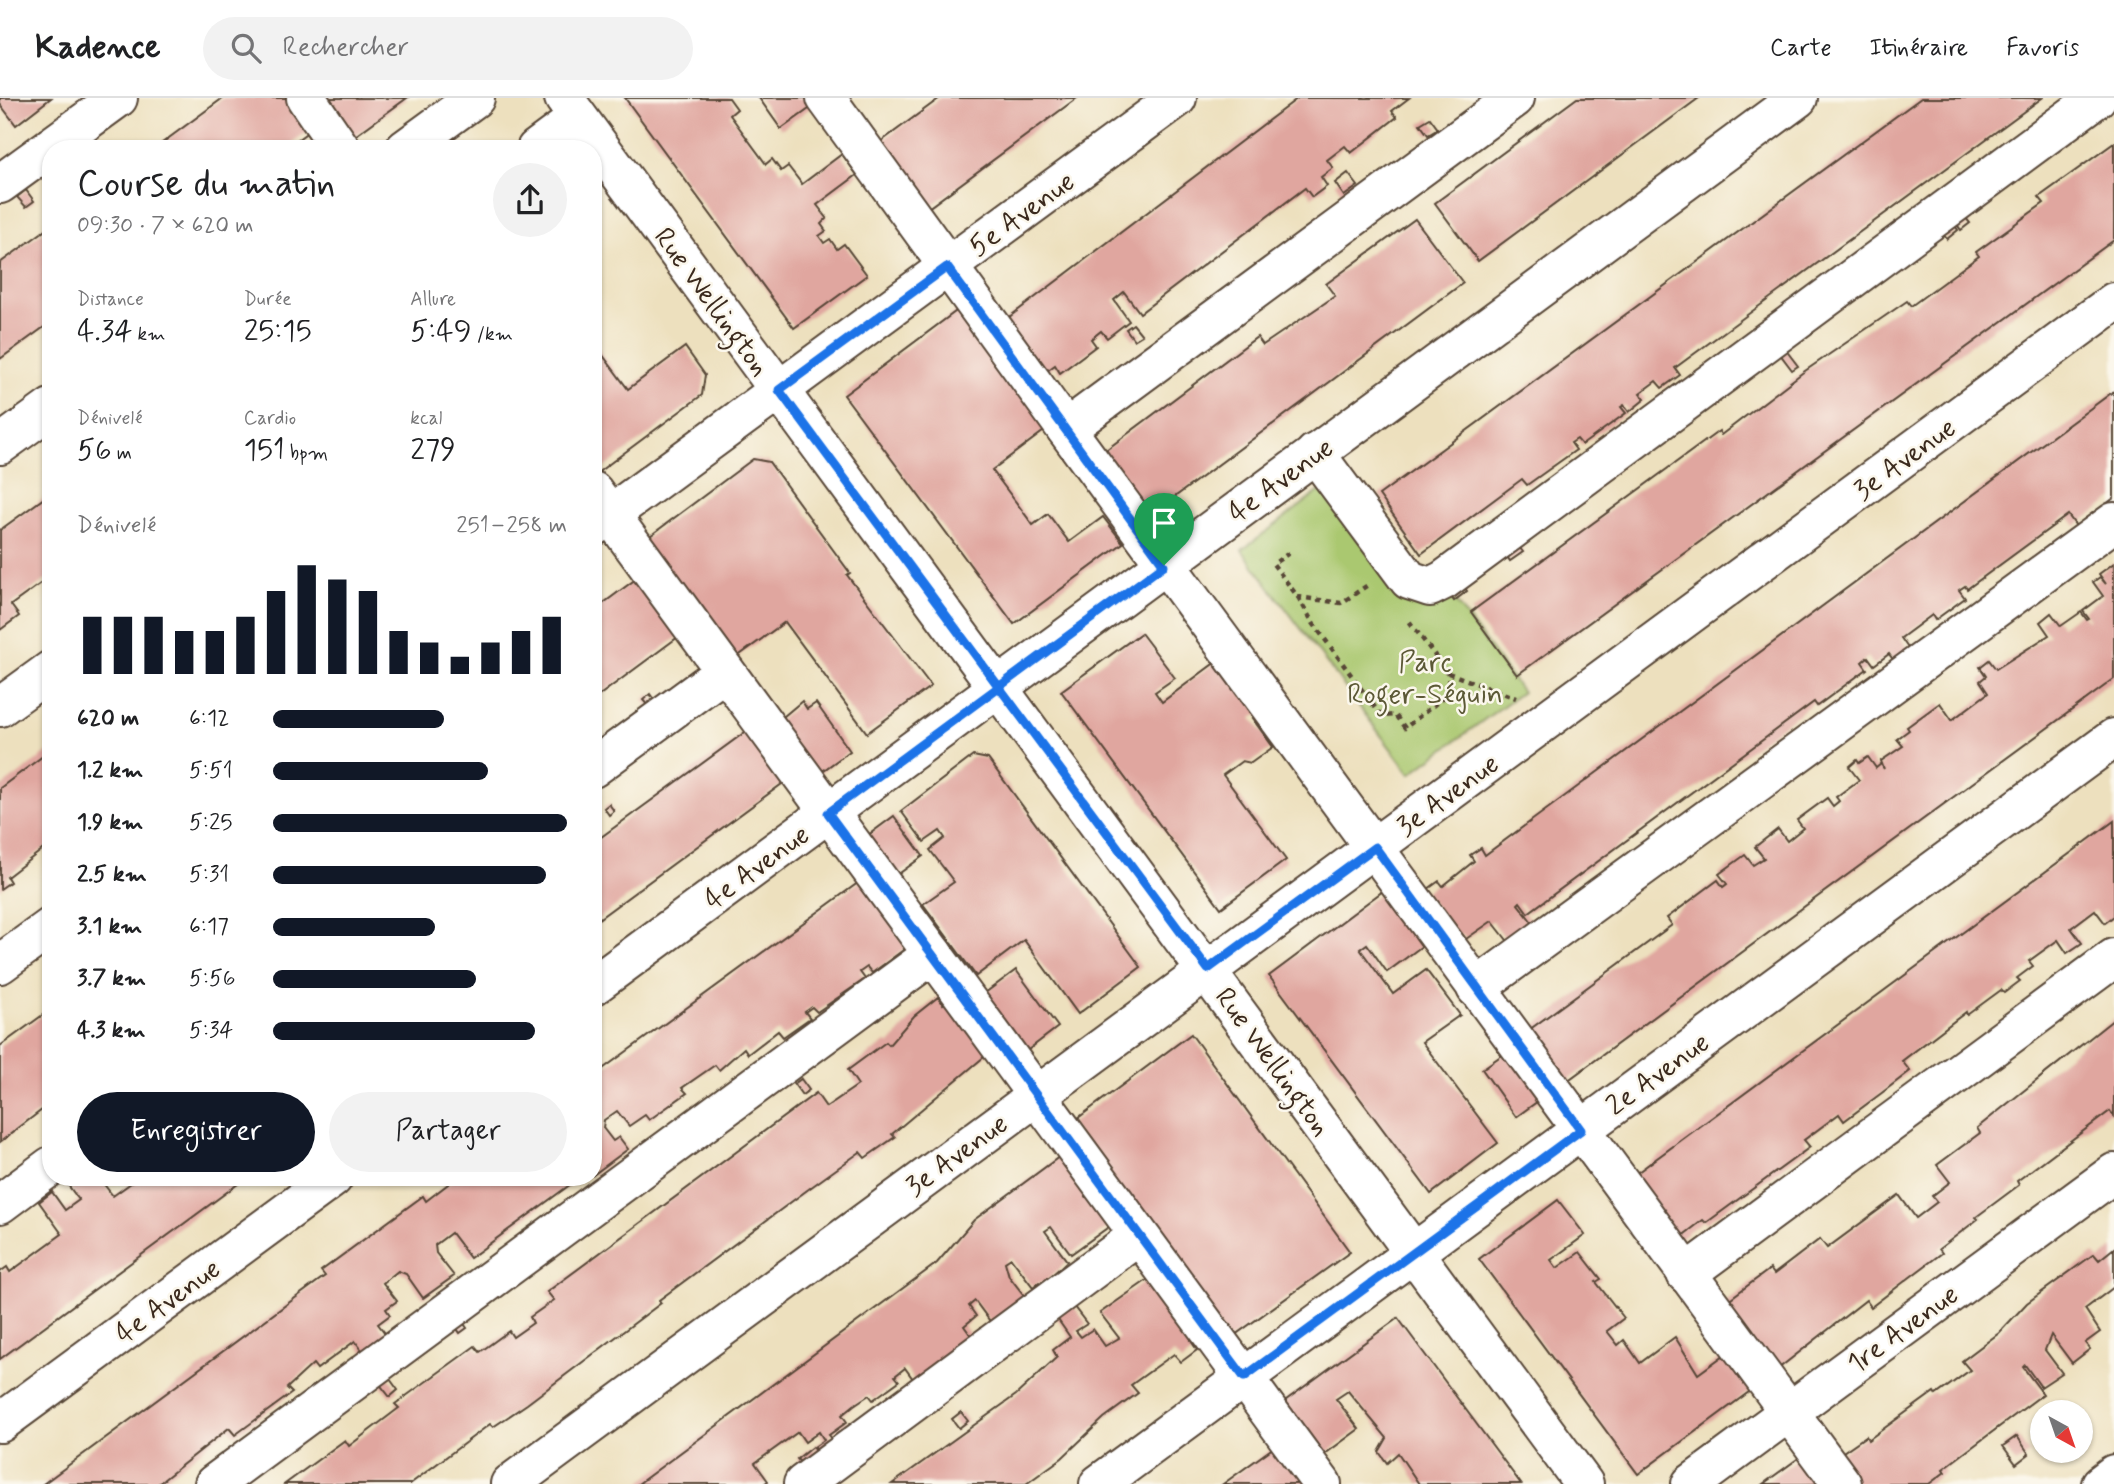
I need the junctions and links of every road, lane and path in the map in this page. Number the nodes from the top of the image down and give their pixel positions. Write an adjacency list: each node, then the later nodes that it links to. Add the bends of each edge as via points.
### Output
1 (118, 98): 10 (street)
2 (306, 98): 11 (street)
3 (475, 98): 12 (street)
4 (826, 98): 18 (street)
5 (1177, 98): 18 (street, 5e Avenue)
6 (1515, 98): 22 (street)
7 (1798, 98): 24 (street, 4e Avenue)
8 (2098, 98): 29 (street, via 1444,580 1430,587 1418,586)
9 (571, 108): 13 (street); 14 (street, Rue Wellington)
10 (60, 140)
11 (335, 140)
12 (417, 140)
13 (544, 140)
14 (595, 140)
15 (602, 150): 20 (street, Rue Wellington)
16 (42, 153): 17 (street)
17 (0, 184)
18 (947, 267): 20 (street, 5e Avenue); 22 (street)
19 (2114, 302): 42 (street, 3e Avenue)
20 (779, 390): 25 (street, 5e Avenue); 36 (street, Rue Wellington)
21 (42, 415): 23 (street)
22 (1066, 429): 30 (street)
23 (0, 445)
24 (1315, 453): 29 (street); 30 (street, 4e Avenue)
25 (602, 508)
26 (602, 514): 33 (street)
27 (2114, 522): 49 (street)
28 (1289, 553): 31 (path, via 1273,564)
29 (1397, 564): 31 (path, via 1341,603)
30 (1164, 565): 36 (street, 4e Avenue); 42 (street)
31 (1298, 597): 34 (path, via 1379,713 1395,715 1405,728 1449,693)
32 (1401, 610): 34 (path)
33 (724, 672): 40 (street); 41 (street)
34 (1448, 673): 37 (path)
35 (42, 677): 38 (street)
36 (998, 688): 41 (street, 4e Avenue); 47 (street, Rue Wellington)
37 (1522, 700)
38 (0, 707)
39 (2114, 738): 51 (street, 2e Avenue)
40 (602, 761)
41 (828, 813): 44 (street); 48 (street, 4e Avenue)
42 (1375, 847): 47 (street, 3e Avenue); 49 (street)
43 (42, 934): 46 (street)
44 (933, 954): 50 (street); 63 (street)
45 (2114, 958): 58 (street)
46 (0, 964)
47 (1208, 969): 50 (street, 3e Avenue); 57 (street, Rue Wellington)
48 (602, 979)
49 (1476, 988): 51 (street)
50 (1037, 1094): 56 (street); 64 (street, 3e Avenue)
51 (1581, 1130): 57 (street, 2e Avenue); 58 (street)
52 (42, 1173): 55 (street)
53 (2114, 1173): 60 (street, 1re Avenue)
54 (322, 1186): 61 (street, 4e Avenue)
55 (0, 1204)
56 (1138, 1236): 59 (street); 65 (street)
57 (1414, 1253): 59 (street, 2e Avenue); 68 (street, Rue Wellington)
58 (1686, 1274): 60 (street)
59 (1244, 1377): 66 (street, 2e Avenue); 67 (street)
60 (1790, 1411): 69 (street, 1re Avenue); 70 (street)
61 (0, 1423)
62 (2114, 1475): 71 (street)
63 (214, 1484)
64 (510, 1484)
65 (803, 1484)
66 (1099, 1484)
67 (1322, 1484)
68 (1584, 1484)
69 (1691, 1484)
70 (1842, 1484)
71 (2101, 1484)

